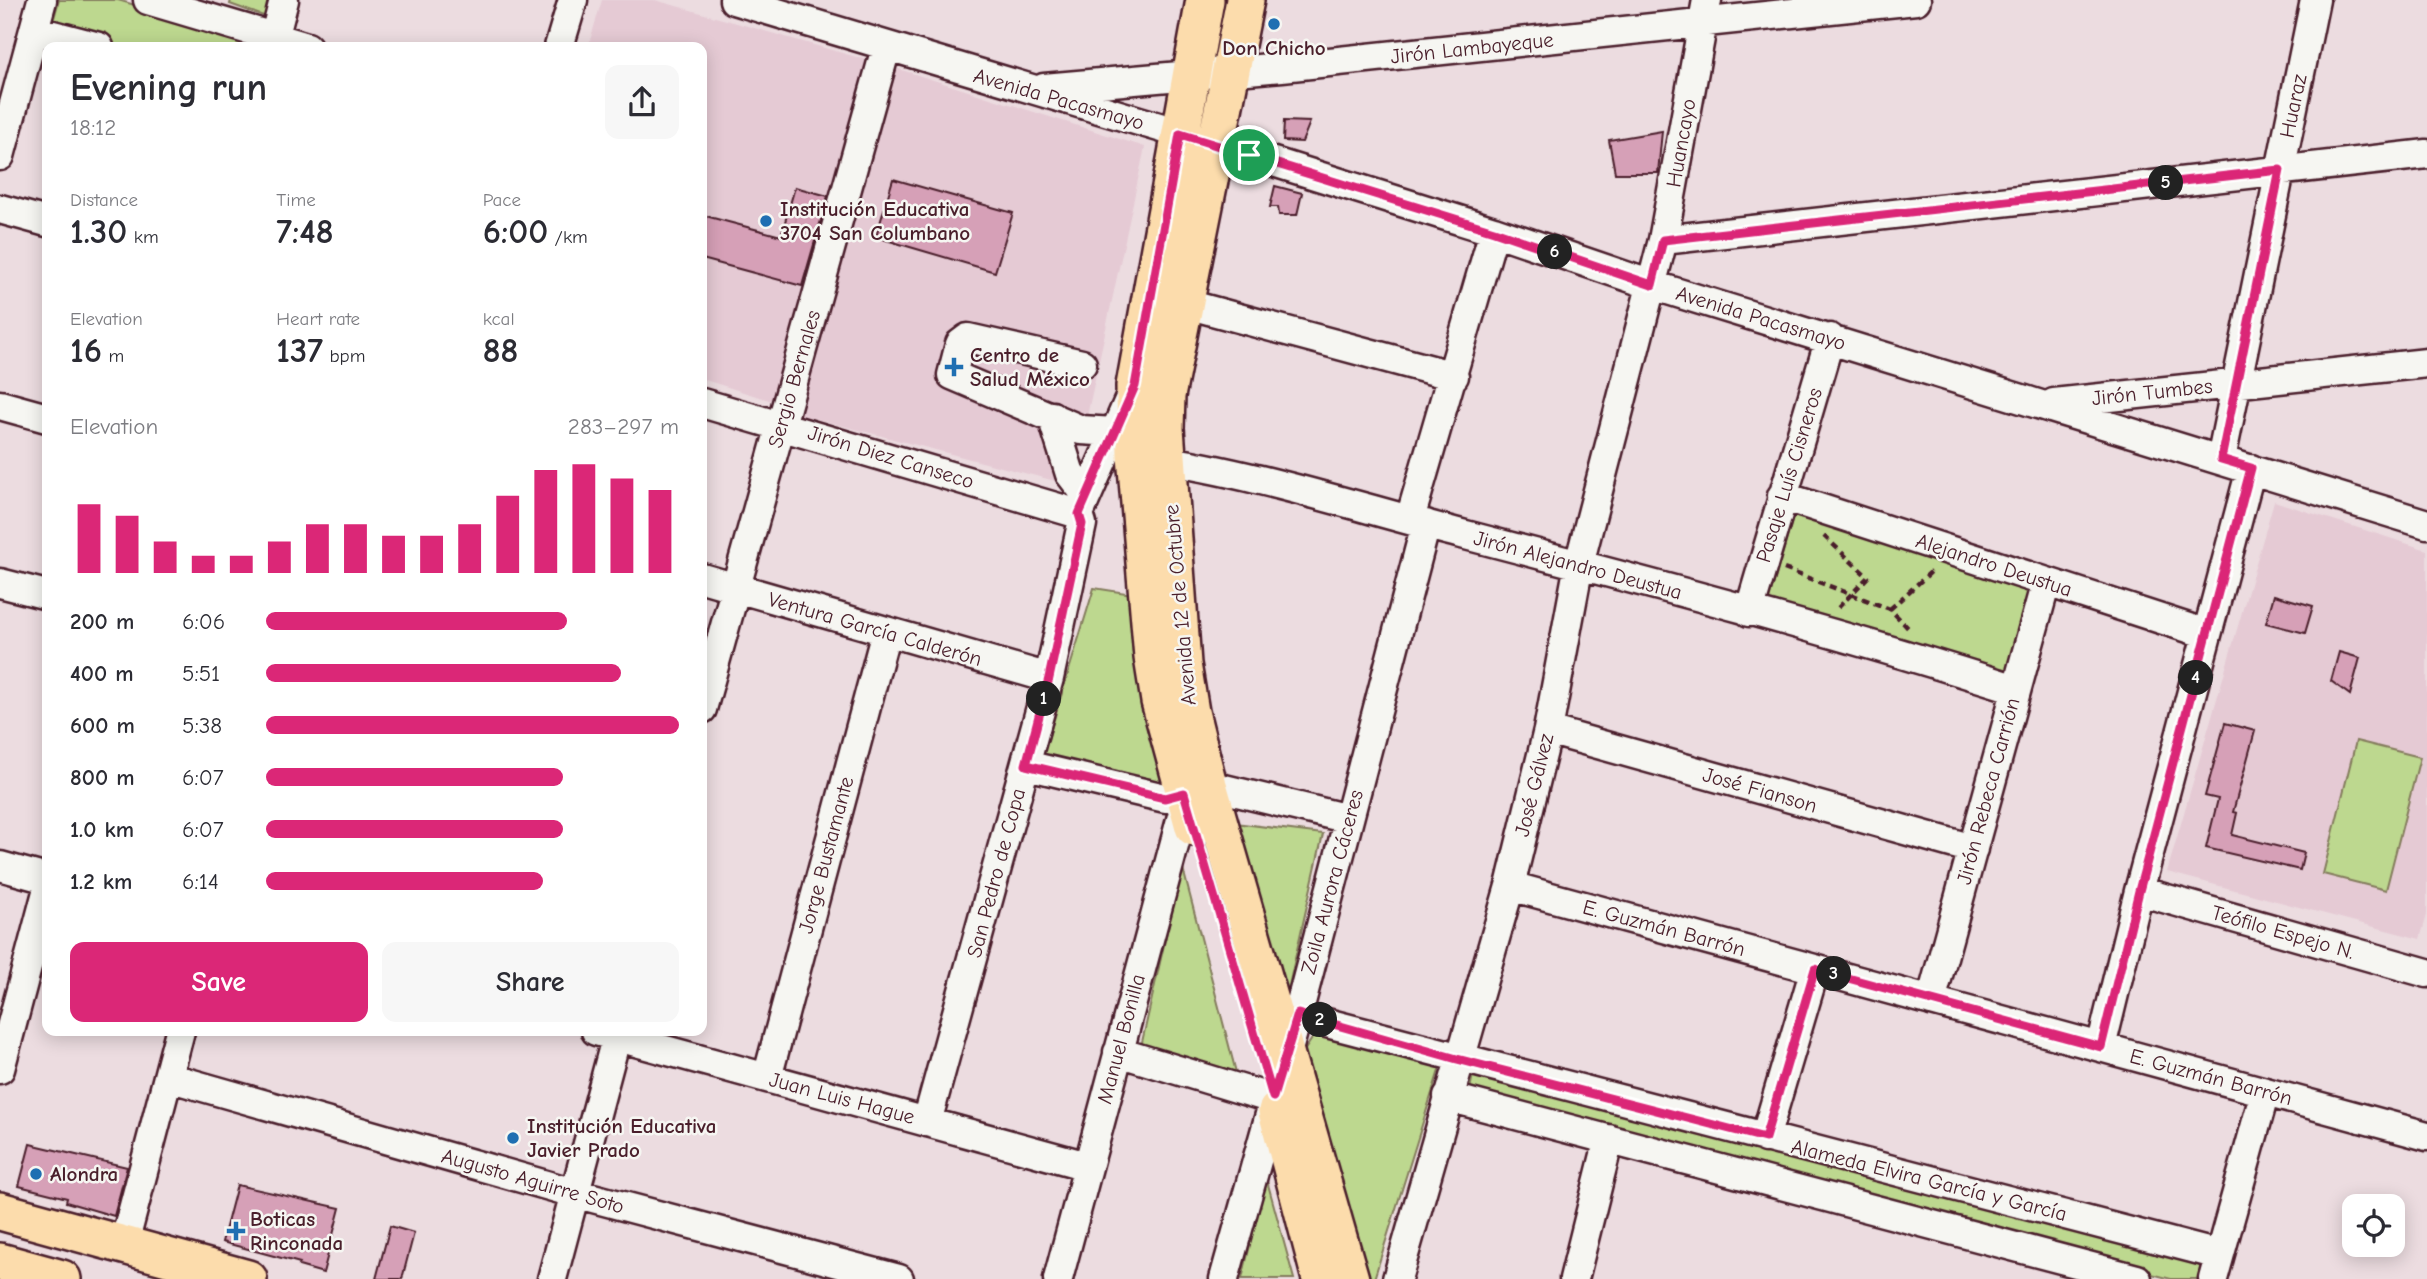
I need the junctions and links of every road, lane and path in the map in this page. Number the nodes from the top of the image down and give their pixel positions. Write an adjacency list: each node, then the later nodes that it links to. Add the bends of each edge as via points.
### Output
1 (42, 0): 12 (street)
2 (148, 0): 10 (street)
3 (284, 0): 14 (street)
4 (573, 0): 15 (street)
5 (734, 0): 16 (street, Avenida Pacasmayo)
6 (1205, 0): 18 (main road, Avenida 12 de Octubre)
7 (1245, 0): 17 (main road, Avenida 12 de Octubre)
8 (1916, 0): 11 (street, Jirón Lambayeque)
9 (2315, 0): 24 (street, Huaraz)
10 (204, 8): 14 (street)
11 (1705, 12): 17 (street, Jirón Lambayeque); 28 (street, Huancayo)
12 (34, 30): 13 (street); 23 (street)
13 (80, 42)
14 (273, 42)
15 (560, 42)
16 (886, 48): 19 (street, Avenida Pacasmayo); 41 (street, Sergio Bernales)
17 (1232, 71): 18 (street, Jirón Lambayeque); 21 (main road, Avenida 12 de Octubre)
18 (1191, 75): 19 (street, Jirón Lambayeque); 20 (main road, Avenida 12 de Octubre)
19 (1028, 90): 20 (street, Avenida Pacasmayo)
20 (1180, 134): 21 (street, Avenida Pacasmayo); 42 (main road, Avenida 12 de Octubre, via 1135,386)
21 (1216, 144): 27 (street, Avenida Pacasmayo); 30 (main road, Avenida 12 de Octubre)
22 (2427, 154): 24 (street)
23 (0, 156)
24 (2280, 170): 28 (street); 35 (street, Huaraz)
25 (0, 209): 26 (street)
26 (42, 221)
27 (1494, 231): 29 (street, Avenida Pacasmayo); 34 (street, Zoila Aurora Cáceres)
28 (1663, 240): 29 (street, Huancayo)
29 (1652, 285): 31 (street, Avenida Pacasmayo); 50 (street, José Gálvez)
30 (1183, 303): 34 (street); 42 (main road, Avenida 12 de Octubre, via 1166,397)
31 (1830, 338): 37 (street, Avenida Pacasmayo); 45 (street, Pasaje Luís Cisneros)
32 (2427, 363): 35 (street, Jirón Tumbes)
33 (1082, 364): 39 (street, Jirón Alejandro Deustua, via 977,338 960,344 952,375)
34 (1454, 376): 47 (street, Zoila Aurora Cáceres)
35 (2237, 383): 37 (street, Jirón Tumbes); 43 (street, Huaraz)
36 (707, 404): 41 (street, Jirón Diez Canseco)
37 (2043, 404): 43 (street, Avenida Pacasmayo)
38 (0, 405): 40 (street)
39 (1052, 416): 42 (street, Jirón Alejandro Deustua); 46 (street)
40 (42, 417)
41 (782, 424): 46 (street, Jirón Diez Canseco); 56 (street, Sergio Bernales)
42 (1140, 450): 46 (street, San Pedro de Copa); 47 (street, Jirón Alejandro Deustua); 68 (main road, Avenida 12 de Octubre, via 1190,712)
43 (2221, 459): 44 (street, Avenida Pacasmayo)
44 (2251, 468): 48 (street, Avenida Pacasmayo); 62 (street)
45 (1782, 496): 49 (street, Alejandro Deustua); 59 (street, Pasaje Luís Cisneros)
46 (1083, 505): 63 (street, San Pedro de Copa)
47 (1418, 522): 50 (street, Jirón Alejandro Deustua); 69 (street, Zoila Aurora Cáceres)
48 (2427, 524)
49 (1954, 553): 54 (street, Alejandro Deustua); 57 (path, via 1890,609)
50 (1578, 564): 59 (street, Jirón Alejandro Deustua); 66 (street, José Gálvez)
51 (1779, 567): 57 (path)
52 (1868, 577): 57 (path)
53 (707, 579): 56 (street, Ventura García Calderón)
54 (2046, 582): 62 (street, Alejandro Deustua); 64 (street, Jirón Rebeca Carrión)
55 (0, 583): 58 (street)
56 (736, 588): 61 (street, Ventura García Calderón); 65 (street, Sergio Bernales)
57 (1852, 593): 60 (path)
58 (42, 594)
59 (1749, 612): 60 (street, Jirón Alejandro Deustua)
60 (1818, 629): 64 (street, Jirón Alejandro Deustua)
61 (886, 632): 63 (street, Ventura García Calderón); 90 (street, Jorge Bustamante)
62 (2207, 634): 74 (street)
63 (1049, 678): 67 (street, San Pedro de Copa)
64 (2016, 689): 70 (street, Jirón Rebeca Carrión)
65 (707, 691)
66 (1548, 730): 70 (street, José Fianson); 73 (street, José Gálvez)
67 (1026, 765): 68 (street, via 1165,798); 94 (street, San Pedro de Copa)
68 (1193, 793): 69 (street); 79 (main road, Avenida 12 de Octubre); 85 (street, Manuel Bonilla); 93 (main road, Avenida 12 de Octubre)
69 (1349, 819): 79 (street, Zoila Aurora Cáceres)
70 (1973, 849): 78 (street, Jirón Rebeca Carrión)
71 (0, 866): 72 (street)
72 (42, 878)
73 (1510, 886): 76 (street, E. Guzmán Barrón); 87 (street, José Gálvez)
74 (2139, 891): 77 (street, Teófilo Espejo N.); 84 (street)
75 (42, 908): 80 (street)
76 (1815, 969): 78 (street, E. Guzmán Barrón); 96 (street)
77 (2427, 973)
78 (1931, 1001): 84 (street, E. Guzmán Barrón)
79 (1286, 1012): 86 (main road, Avenida 12 de Octubre); 87 (street, Alameda Elvira García y García)
80 (5, 1030): 88 (street)
81 (179, 1036): 89 (street)
82 (609, 1036): 99 (street)
83 (620, 1036): 90 (street, Juan Luis Hague)
84 (2101, 1047): 91 (street, E. Guzmán Barrón)
85 (1118, 1052): 93 (street); 98 (street, Manuel Bonilla)
86 (1287, 1055): 93 (street); 111 (main road, Avenida 12 de Octubre)
87 (1457, 1059): 92 (street, José Gálvez); 96 (street, Alameda Elvira García y García)
88 (0, 1069)
89 (167, 1077): 99 (street, Augusto Aguirre Soto); 101 (street)
90 (767, 1078): 94 (street, Juan Luis Hague)
91 (2265, 1092): 95 (street, E. Guzmán Barrón); 102 (street)
92 (1448, 1097): 97 (street, Alameda Elvira García y García); 112 (street, José Gálvez)
93 (1273, 1098): 109 (street); 110 (main road, Avenida 12 de Octubre)
94 (928, 1122): 98 (street, Juan Luis Hague)
95 (2427, 1136)
96 (1765, 1138): 102 (street, Alameda Elvira García y García)
97 (1609, 1139): 113 (street); 114 (street, Alameda Elvira García y García)
98 (1087, 1166): 108 (street, Manuel Bonilla)
99 (574, 1193): 106 (street); 107 (street, Augusto Aguirre Soto)
100 (0, 1211): 101 (main road)
101 (124, 1244): 105 (main road)
102 (2216, 1267)
103 (16, 1270): 104 (main road)
104 (62, 1279)
105 (248, 1279)
106 (552, 1279)
107 (899, 1279)
108 (1058, 1279)
109 (1224, 1279)
110 (1321, 1279)
111 (1350, 1279)
112 (1397, 1279)
113 (1574, 1279)
114 (2137, 1279)

